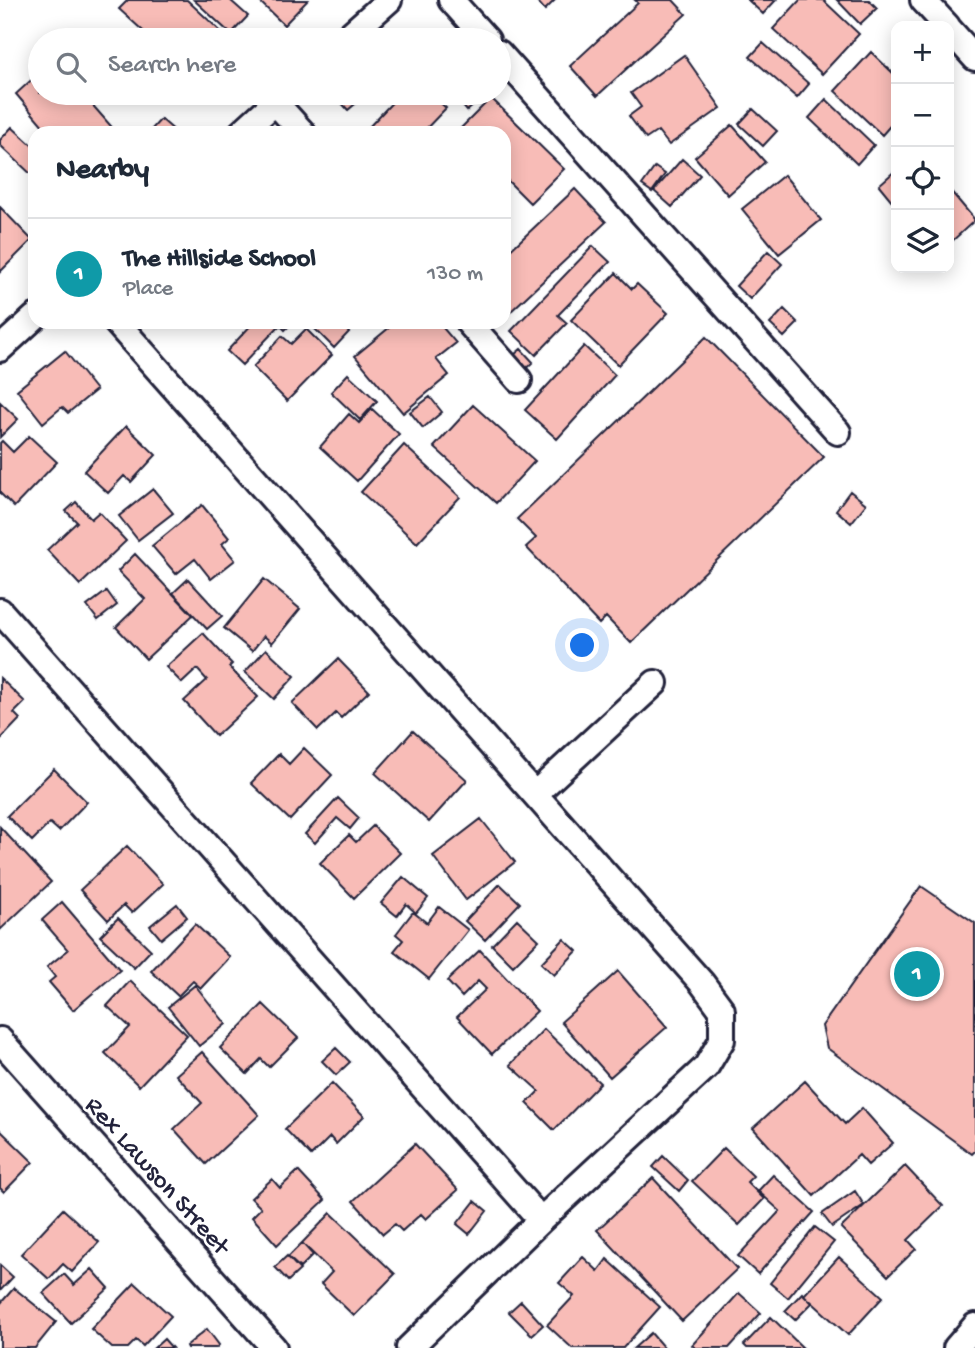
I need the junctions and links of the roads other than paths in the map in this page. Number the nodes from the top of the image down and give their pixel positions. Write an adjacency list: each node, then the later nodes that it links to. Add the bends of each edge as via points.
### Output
1 (389, 0): 5 (street)
2 (451, 0): 6 (street)
3 (923, 0): 4 (street)
4 (942, 21)
5 (358, 28)
6 (476, 28)
7 (954, 34): 8 (street)
8 (975, 58)
9 (511, 66): 19 (street)
10 (271, 105): 12 (street)
11 (285, 105): 13 (street)
12 (249, 126)
13 (299, 126)
14 (28, 323): 17 (street)
15 (122, 329): 22 (street)
16 (474, 329): 18 (street)
17 (0, 349)
18 (519, 380)
19 (838, 432)
20 (0, 611): 24 (street)
21 (655, 683): 22 (street)
22 (535, 794): 24 (street, via 722,1010 722,1041 706,1067)
23 (0, 1040): 26 (street, Rex Lawson Street)
24 (541, 1220): 27 (street)
25 (975, 1325): 28 (street)
26 (274, 1348)
27 (409, 1348)
28 (956, 1348)

